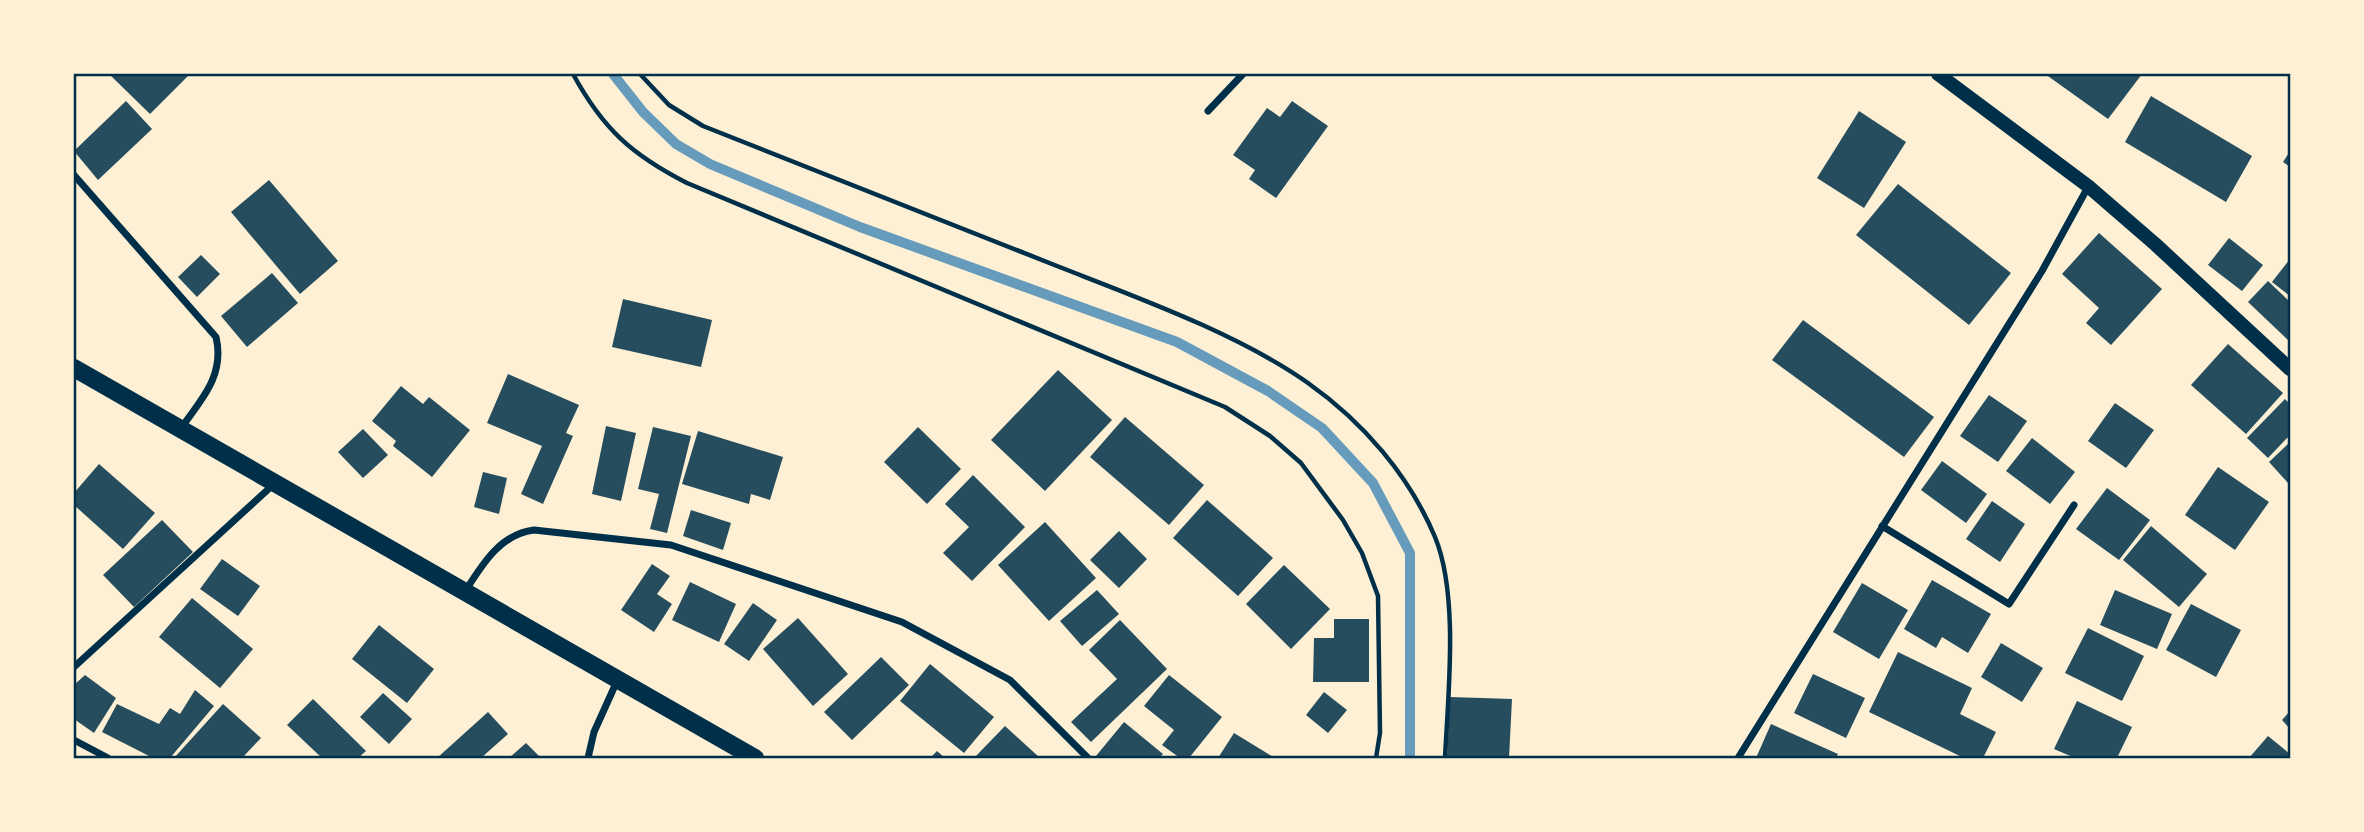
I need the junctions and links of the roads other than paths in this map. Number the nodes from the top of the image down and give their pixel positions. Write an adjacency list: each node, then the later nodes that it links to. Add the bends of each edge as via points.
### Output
1 (1243, 74): 3 (street)
2 (1938, 74): 5 (main road)
3 (1208, 111)
4 (74, 175): 8 (street, via 216,337 216,379)
5 (2088, 186): 7 (main road); 11 (street, via 2042,271)
6 (74, 368): 8 (main road)
7 (2291, 369)
8 (181, 428): 9 (main road)
9 (274, 483): 12 (main road); 13 (street)
10 (2074, 505): 11 (street, via 2009,604)
11 (1882, 527): 20 (street)
12 (464, 594): 14 (main road); 19 (street, via 484,562 520,531 671,545 902,622 1010,680)
13 (74, 667)
14 (617, 681): 17 (street, via 594,732); 18 (main road)
15 (74, 740): 16 (street)
16 (108, 758)
17 (588, 758)
18 (755, 758)
19 (1088, 758)
20 (1738, 758)

